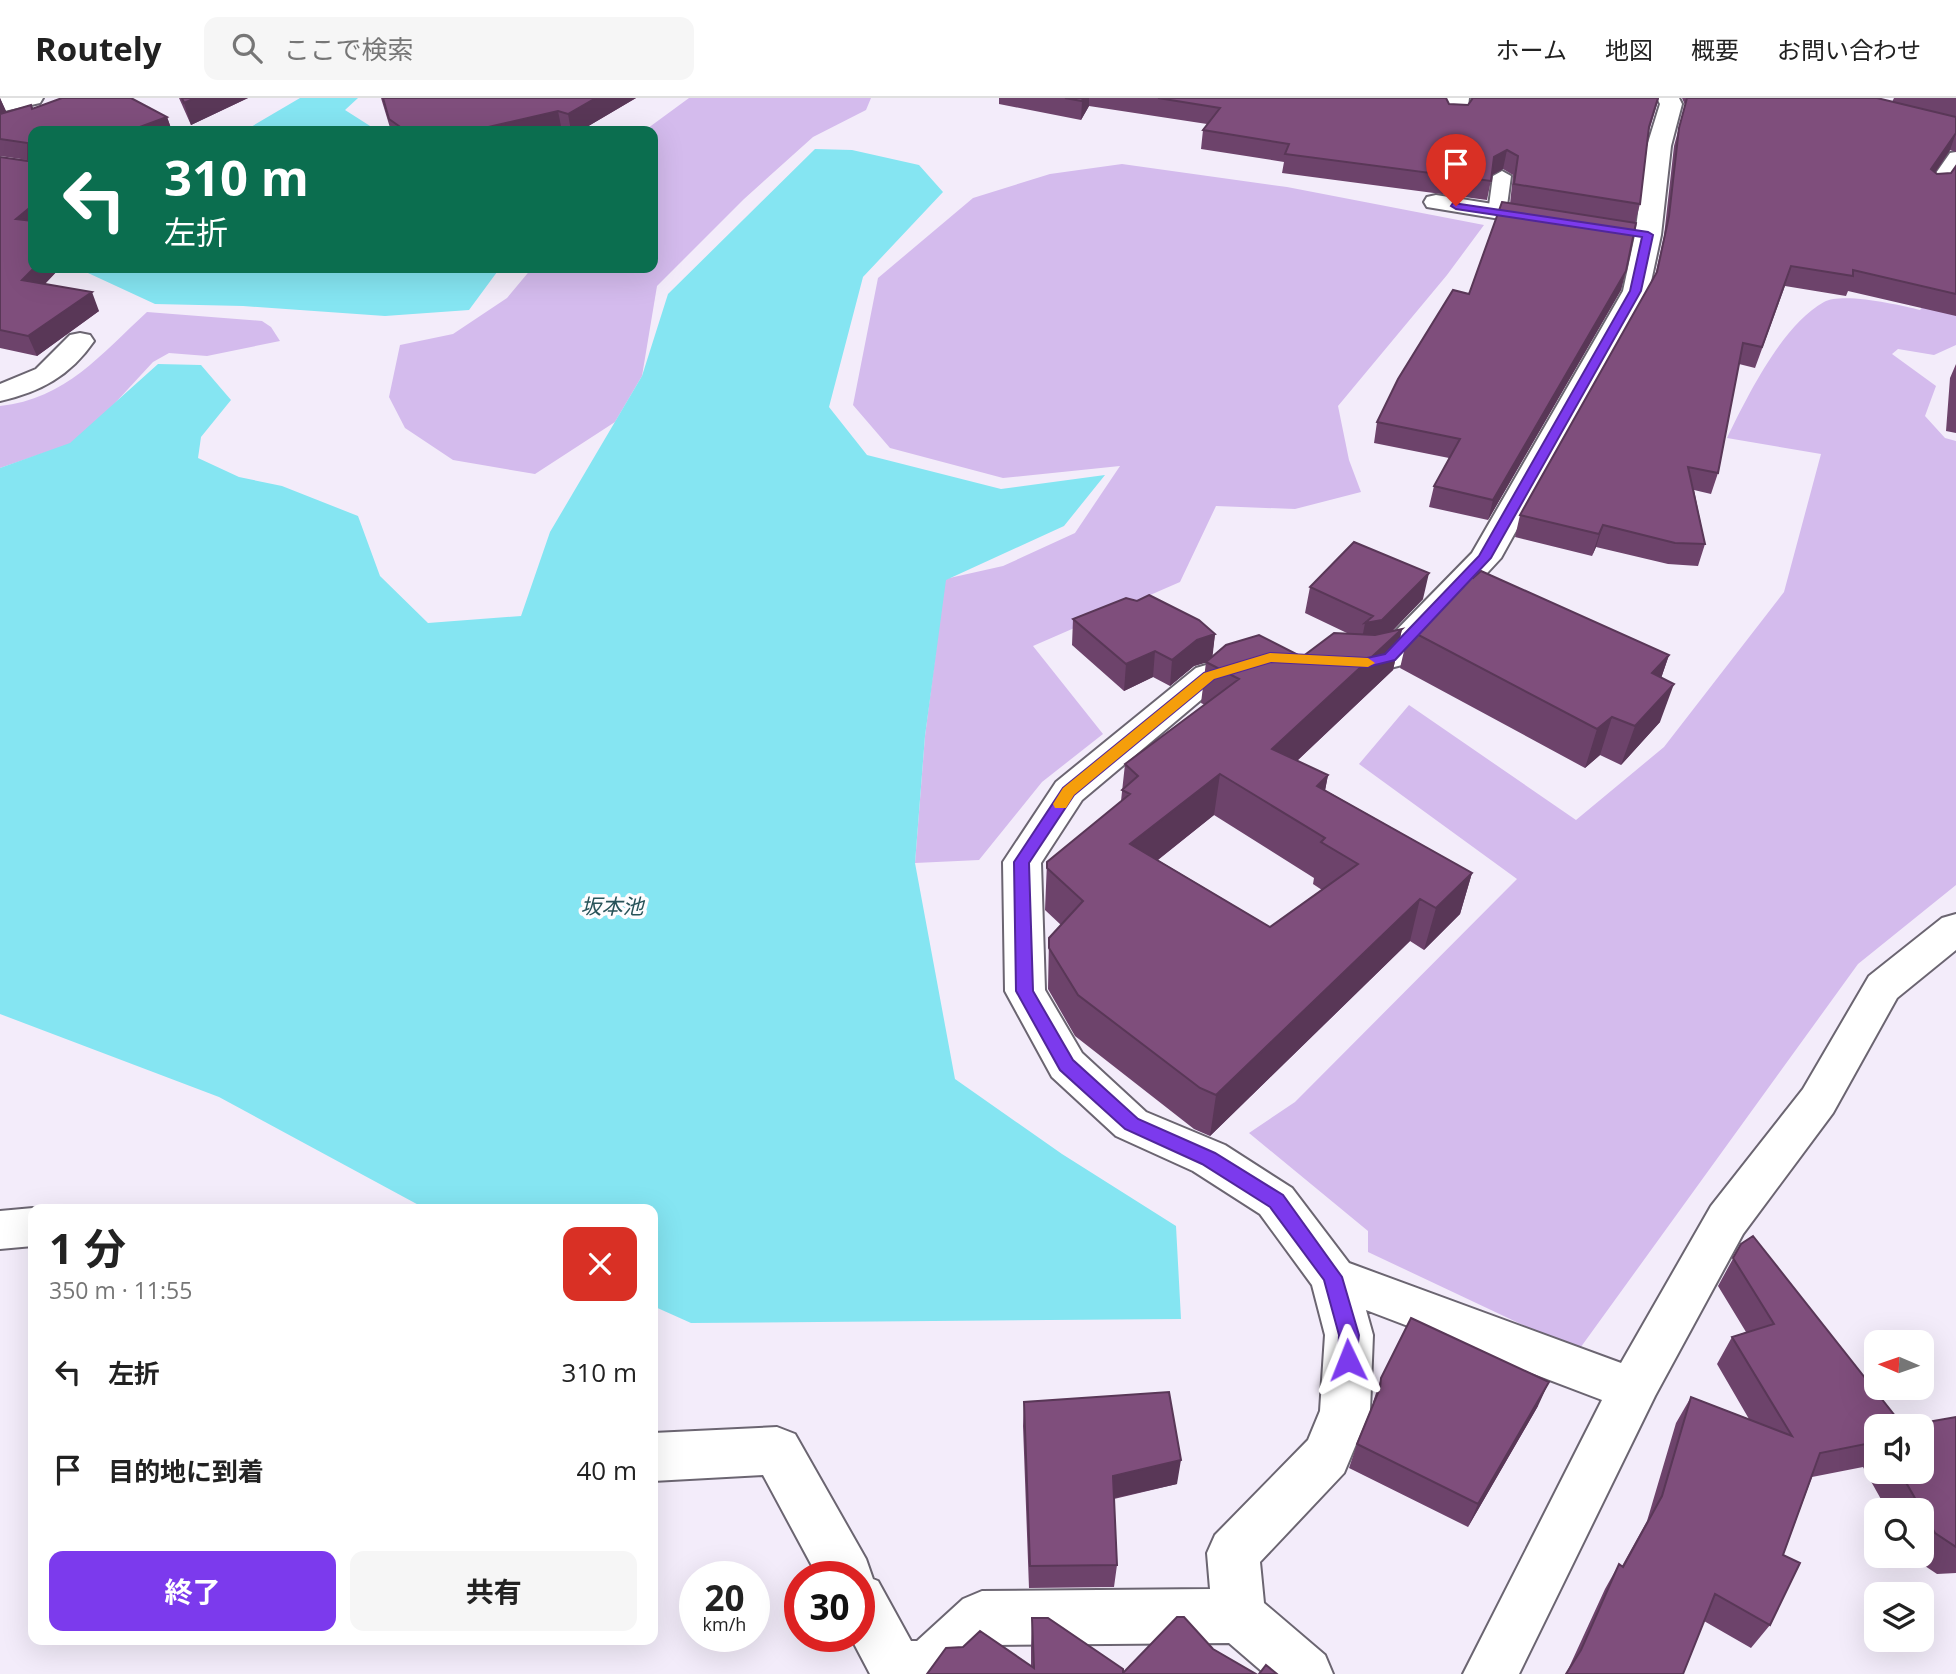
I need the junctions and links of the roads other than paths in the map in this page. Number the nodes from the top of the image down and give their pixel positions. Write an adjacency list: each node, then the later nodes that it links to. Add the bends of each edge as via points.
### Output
1 (1668, 98): 16 (street, via 1671,104 1634,233 1636,291 1485,558 1390,657 1367,663 1270,657 1209,676 1069,791 1021,862 1025,991 1067,1065 1131,1124 1209,1158 1276,1201)
2 (41, 104): 3 (street); 4 (street)
3 (0, 105)
4 (0, 125)
5 (1956, 157): 7 (lane)
6 (1502, 177): 9 (lane)
7 (1936, 187)
8 (1436, 202): 9 (street)
9 (1497, 213): 10 (street)
10 (1579, 225)
11 (80, 341): 12 (street, via 62,365 34,383)
12 (0, 393)
13 (1956, 928): 17 (street, via 1883,987 1818,1101 1727,1220)
14 (28, 1227): 15 (street)
15 (0, 1230)
16 (1333, 1277): 17 (street); 20 (street, via 1349,1335 1345,1410 1326,1455 1233,1553)
17 (1633, 1390): 23 (street)
18 (658, 1457): 19 (street, via 777,1451)
19 (837, 1561)
20 (1239, 1616): 21 (street, via 982,1618 927,1669 896,1667); 22 (street)
21 (875, 1629)
22 (1306, 1674)
23 (1490, 1674)

